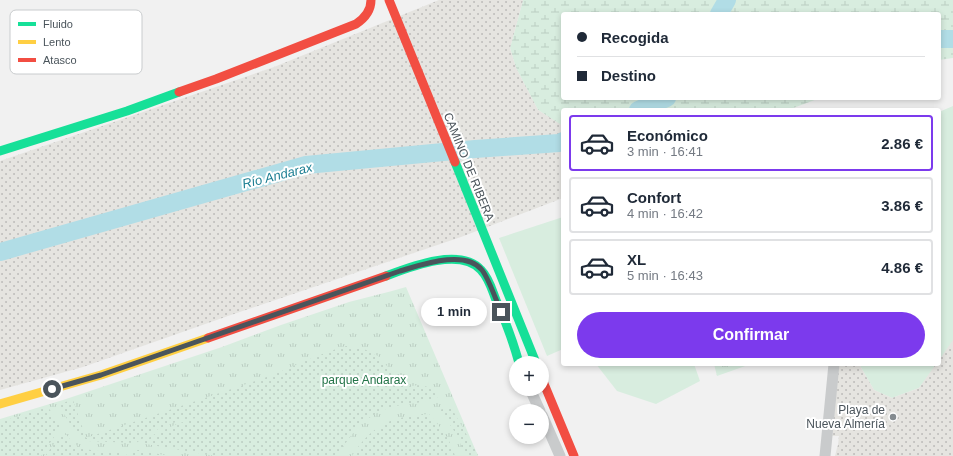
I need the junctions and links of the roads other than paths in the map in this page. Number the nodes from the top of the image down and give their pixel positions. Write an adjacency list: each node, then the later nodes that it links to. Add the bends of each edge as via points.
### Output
1 (371, 0): 3 (street, via 369,12 356,24 149,104)
2 (389, 0): 5 (street, CAMINO DE RIBERA)
3 (0, 151)
4 (517, 356): 8 (street, via 486,276 476,264 456,259 400,271 101,375)
5 (533, 356)
6 (834, 366): 12 (street)
7 (549, 396): 11 (street)
8 (0, 404)
9 (549, 432): 10 (street)
10 (560, 456)
11 (574, 456)
12 (825, 456)

